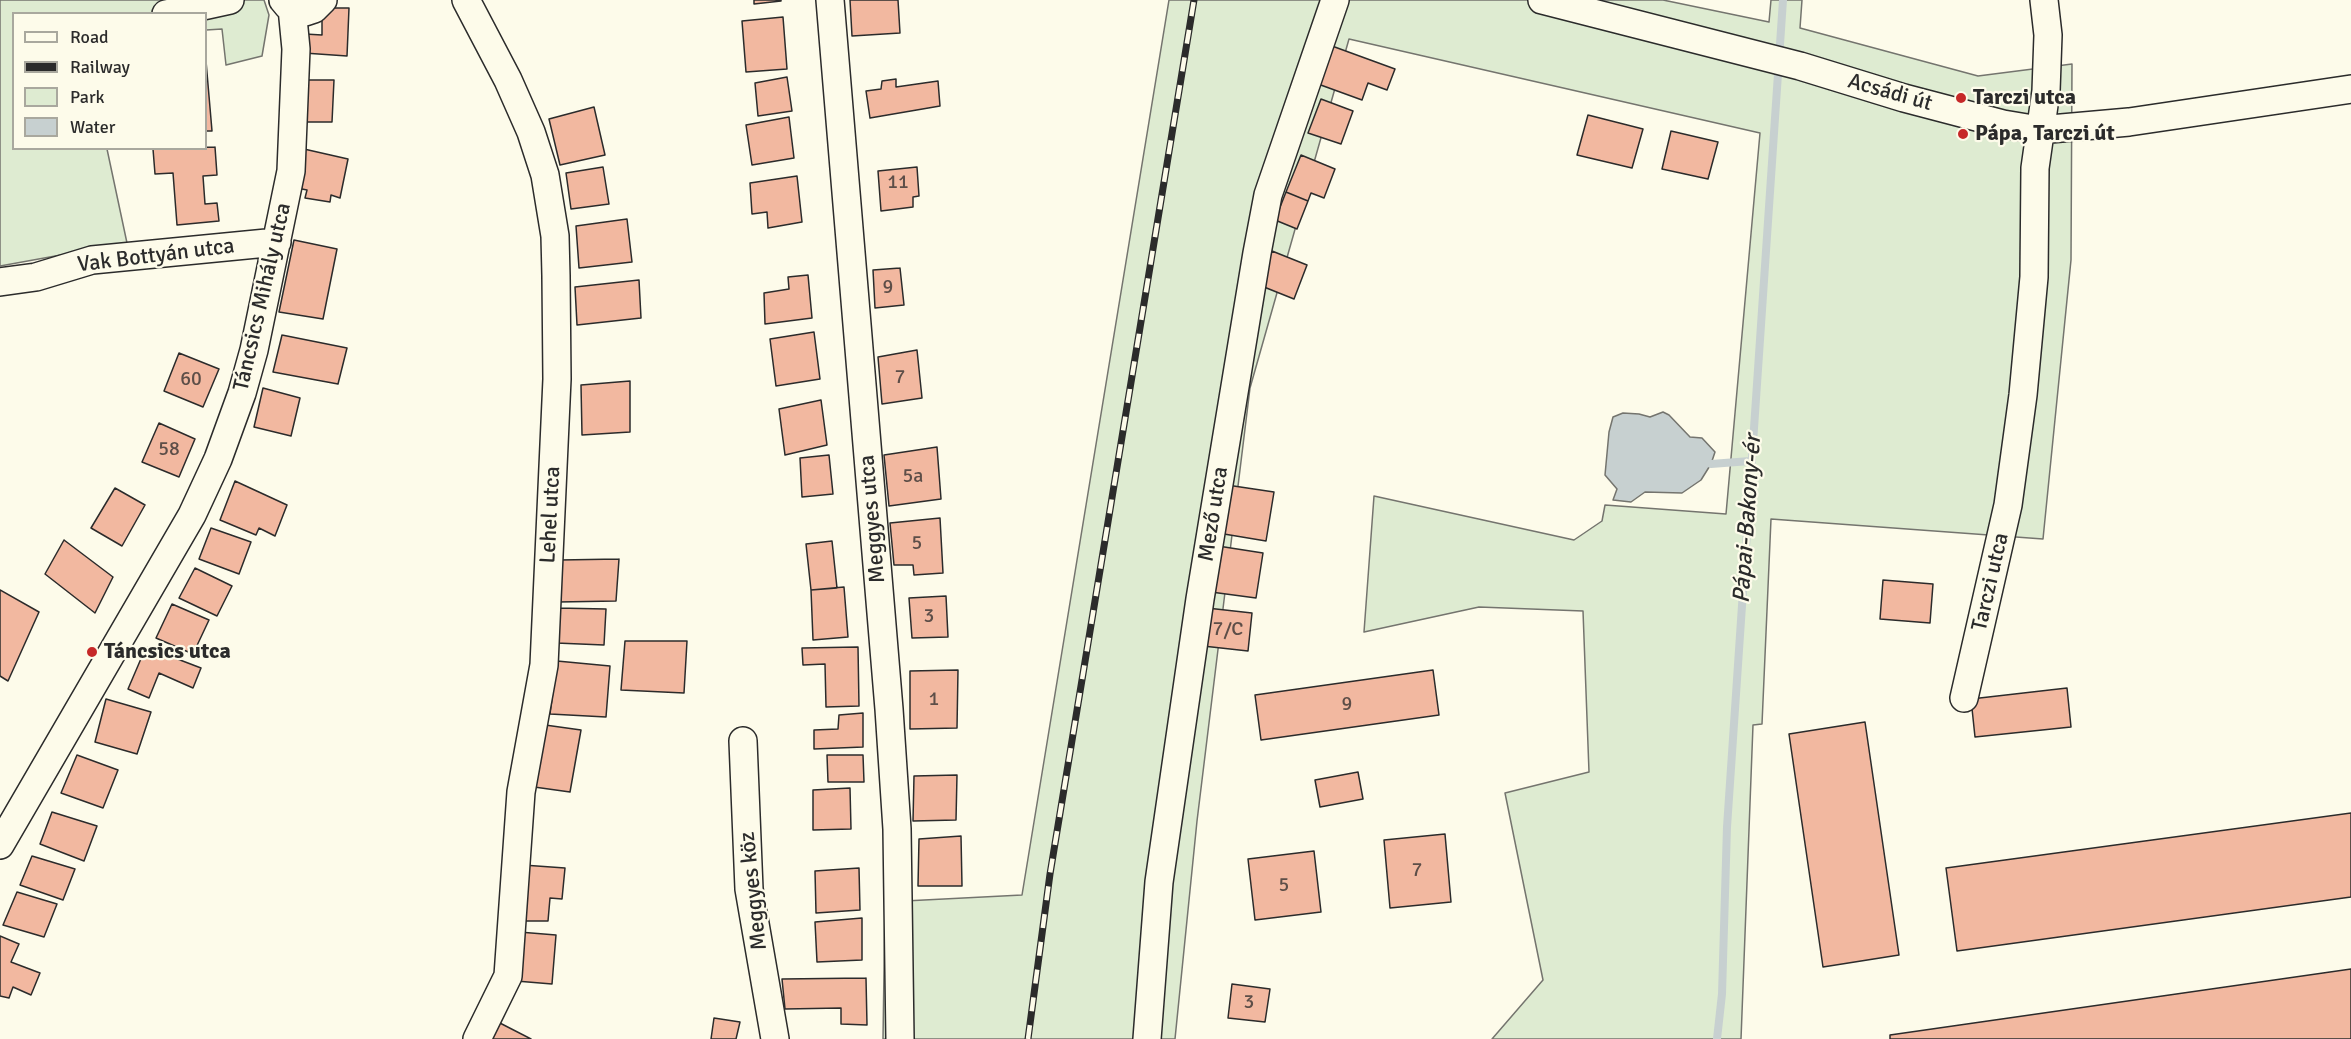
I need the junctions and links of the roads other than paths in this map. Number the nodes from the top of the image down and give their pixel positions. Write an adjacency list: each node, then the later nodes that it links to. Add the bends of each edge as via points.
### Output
1 (230, 0): 8 (street)
2 (466, 0): 16 (street, Lehel utca, via 531,132 545,175 555,236 556,276 557,380 544,665 521,792 508,976)
3 (831, 0): 18 (street, Meggyes utca, via 895,796)
4 (1335, 0): 19 (street, Mező utca, via 1268,195 1257,253 1200,599 1163,858)
5 (1542, 0): 10 (street, Acsádi út, via 1800,66 2003,124)
6 (2044, 0): 10 (street, Tarczi utca, via 2048,35 2046,91)
7 (302, 5): 11 (street, Táncsics Mihály utca, via 296,49 291,171)
8 (175, 12)
9 (2351, 89): 10 (street, Acsádi út, via 2129,122)
10 (2039, 130): 13 (street, Tarczi utca, via 2034,277 2023,395 2008,505)
11 (277, 242): 12 (street, Vak Bottyán utca, via 92,260 36,277); 15 (street, Táncsics Mihály utca, via 255,350 218,459 192,515)
12 (0, 282)
13 (1964, 698)
14 (743, 741): 17 (street, Meggyes köz, via 749,889)
15 (0, 844)
16 (477, 1039)
17 (775, 1039)
18 (900, 1039)
19 (1147, 1039)

